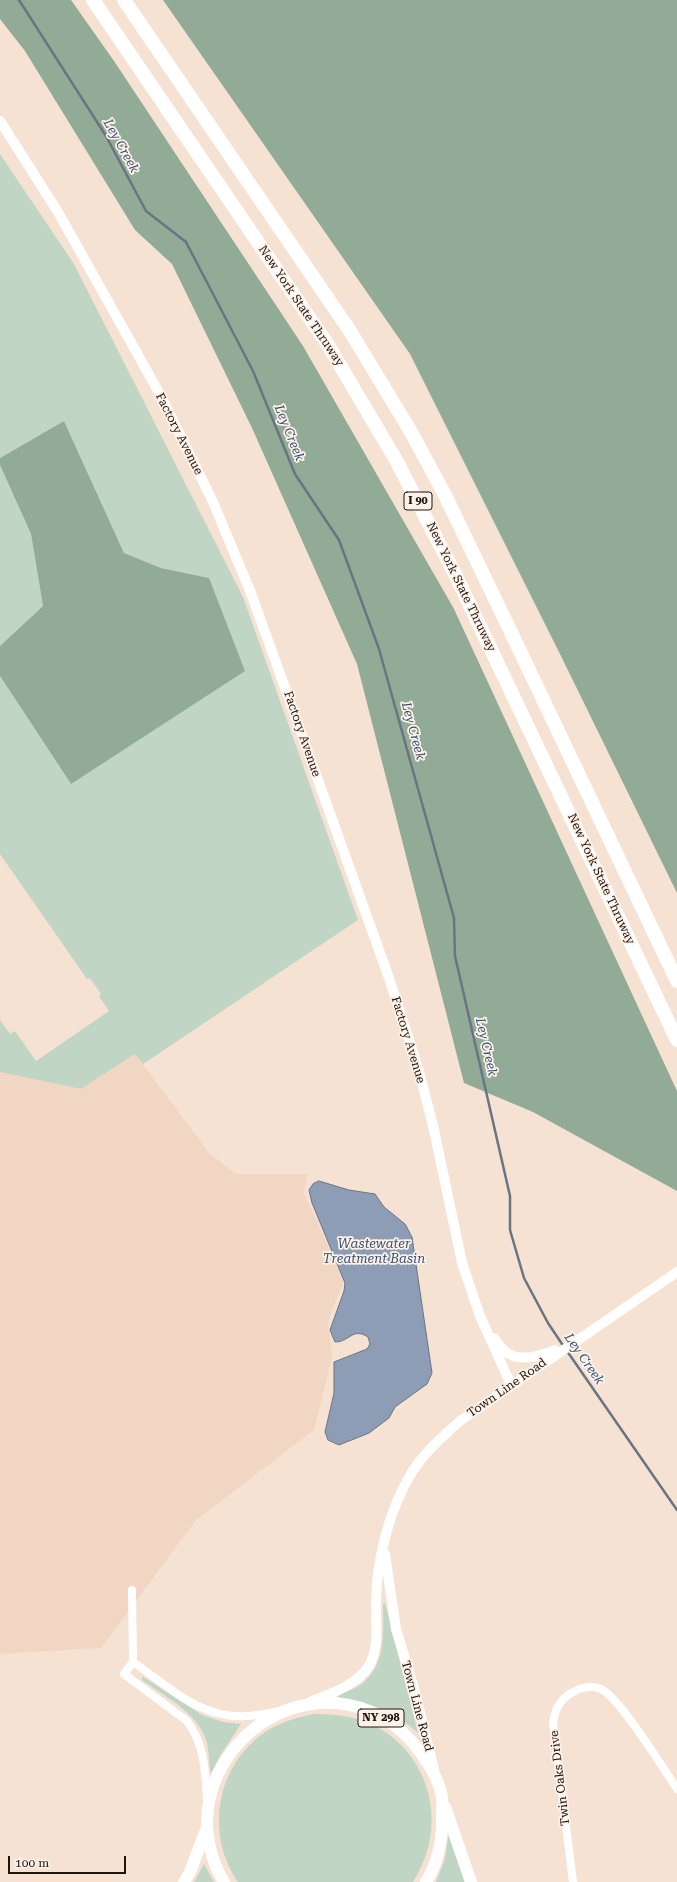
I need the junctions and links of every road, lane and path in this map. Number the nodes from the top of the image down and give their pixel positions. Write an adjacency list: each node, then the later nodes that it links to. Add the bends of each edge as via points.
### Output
1 (93, 0): 5 (highway, New York State Thruway / I 90, via 328,345 396,460 456,576)
2 (124, 0): 4 (highway, New York State Thruway / I 90, via 350,331 411,432 458,523)
3 (0, 121): 7 (street, Factory Avenue, via 58,212 162,398 210,496 251,593 389,978 419,1071 462,1263 474,1302)
4 (677, 982)
5 (677, 1040)
6 (677, 1272): 8 (street, via 583,1336)
7 (488, 1332): 8 (street, via 508,1354 518,1357); 9 (street, Factory Avenue)
8 (549, 1355): 9 (street, Town Line Road)
9 (511, 1385): 10 (street, Town Line Road, via 460,1421 434,1444 401,1493)
10 (384, 1546): 13 (street, Town Line Road, via 378,1573 376,1641 370,1664 342,1689); 15 (street, Town Line Road, via 396,1629 415,1692)
11 (132, 1590): 12 (street)
12 (132, 1662): 14 (street, via 184,1698 210,1712 246,1716); 18 (street, via 124,1674 187,1721 194,1731 204,1761)
13 (308, 1703): 14 (main road, NY 298); 15 (main road, NY 298, via 341,1704 358,1708 390,1723 408,1738)
14 (282, 1711): 18 (main road, NY 298, via 259,1724 236,1746 223,1763)
15 (434, 1772): 17 (main road, NY 298)
16 (677, 1789): 24 (street, Twin Oaks Drive, via 630,1720 607,1692 586,1687 564,1698 553,1722)
17 (442, 1798): 22 (main road, via 439,1852); 23 (main road, NY 298)
18 (207, 1804): 19 (main road, NY 298)
19 (206, 1830): 20 (main road, NY 298); 21 (main road, via 212,1854)
20 (184, 1882)
21 (224, 1882)
22 (426, 1882)
23 (471, 1882)
24 (573, 1882)

